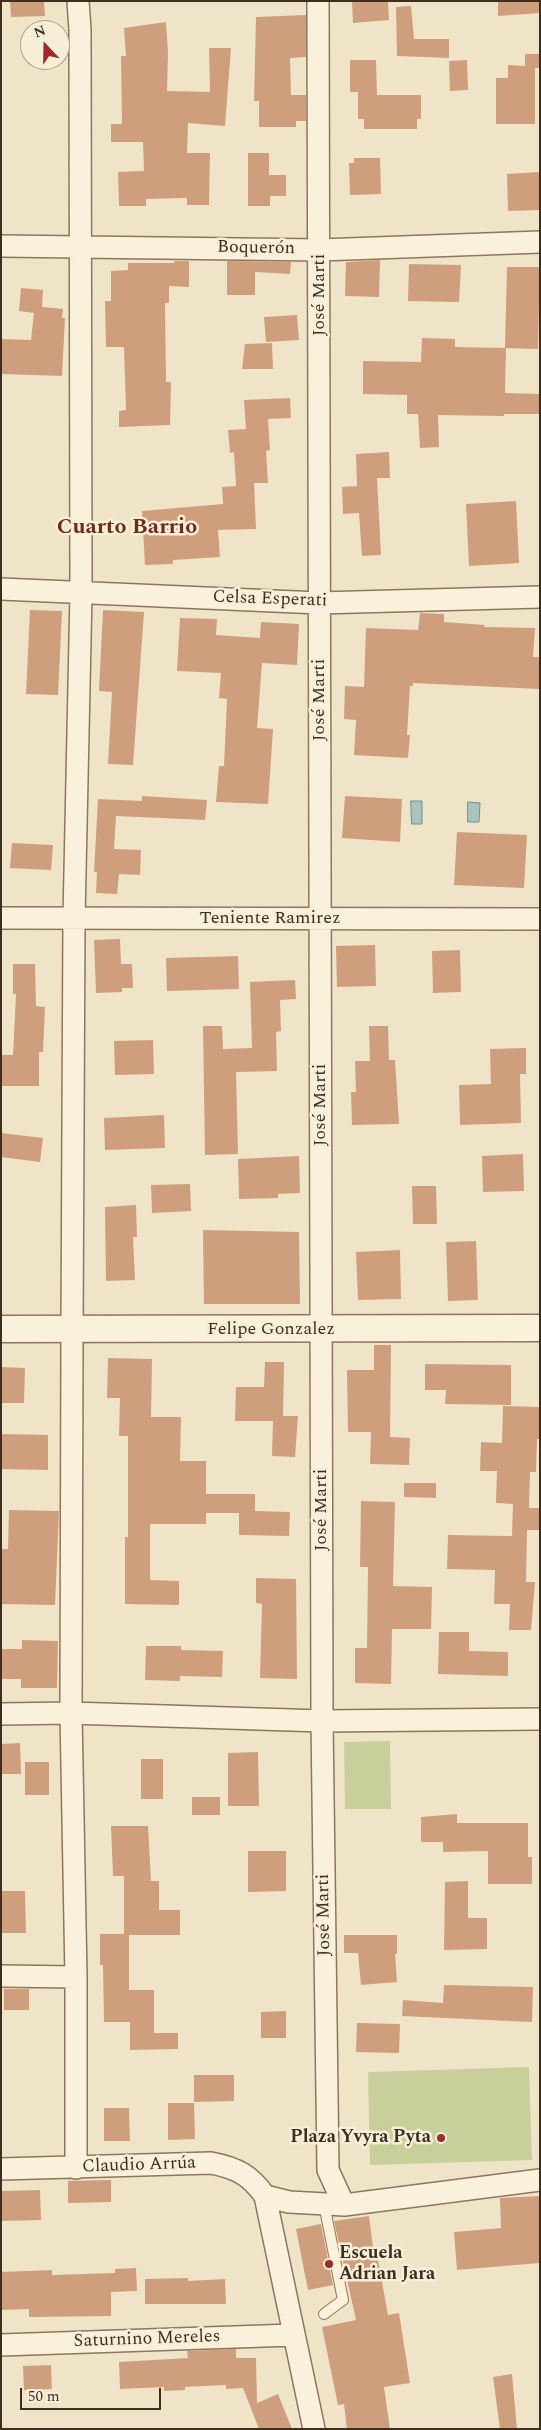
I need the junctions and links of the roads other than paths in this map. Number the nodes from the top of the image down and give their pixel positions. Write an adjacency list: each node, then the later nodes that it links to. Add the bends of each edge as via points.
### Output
1 (78, 1): 4 (street)
2 (318, 1): 6 (street, José Marti)
3 (540, 242): 6 (street, Boquerón)
4 (79, 245): 5 (street, Boquerón); 6 (street, Boquerón); 8 (street)
5 (1, 246)
6 (320, 250): 10 (street, José Marti)
7 (1, 588): 8 (street, Celsa Esperati)
8 (80, 592): 10 (street, Celsa Esperati); 12 (street)
9 (540, 596): 10 (street, Celsa Esperati)
10 (319, 603): 13 (street, José Marti)
11 (1, 918): 12 (street, Teniente Ramirez)
12 (74, 918): 13 (street, Teniente Ramirez); 17 (street)
13 (321, 919): 14 (street, Teniente Ramirez); 18 (street, José Marti)
14 (540, 919)
15 (540, 1328): 18 (street, Felipe Gonzalez)
16 (1, 1329): 17 (street, Felipe Gonzalez)
17 (72, 1330): 18 (street, Felipe Gonzalez); 19 (street)
18 (322, 1330): 22 (street, José Marti)
19 (71, 1713): 20 (street); 22 (street); 24 (street)
20 (1, 1714)
21 (540, 1718): 22 (street)
22 (322, 1721): 29 (street, José Marti, via 328,2170)
23 (1, 1976): 24 (street)
24 (76, 1977): 26 (street)
25 (1, 2168): 26 (street, Claudio Arrúa)
26 (76, 2168): 28 (street, Claudio Arrúa, via 211,2163 230,2166 244,2173)
27 (540, 2180): 29 (street)
28 (265, 2196): 29 (street, via 289,2202); 31 (street)
29 (334, 2205): 30 (lane, via 343,2300)
30 (324, 2314)
31 (294, 2336): 32 (street, Saturnino Mereles); 33 (street)
32 (1, 2344)
33 (314, 2429)

